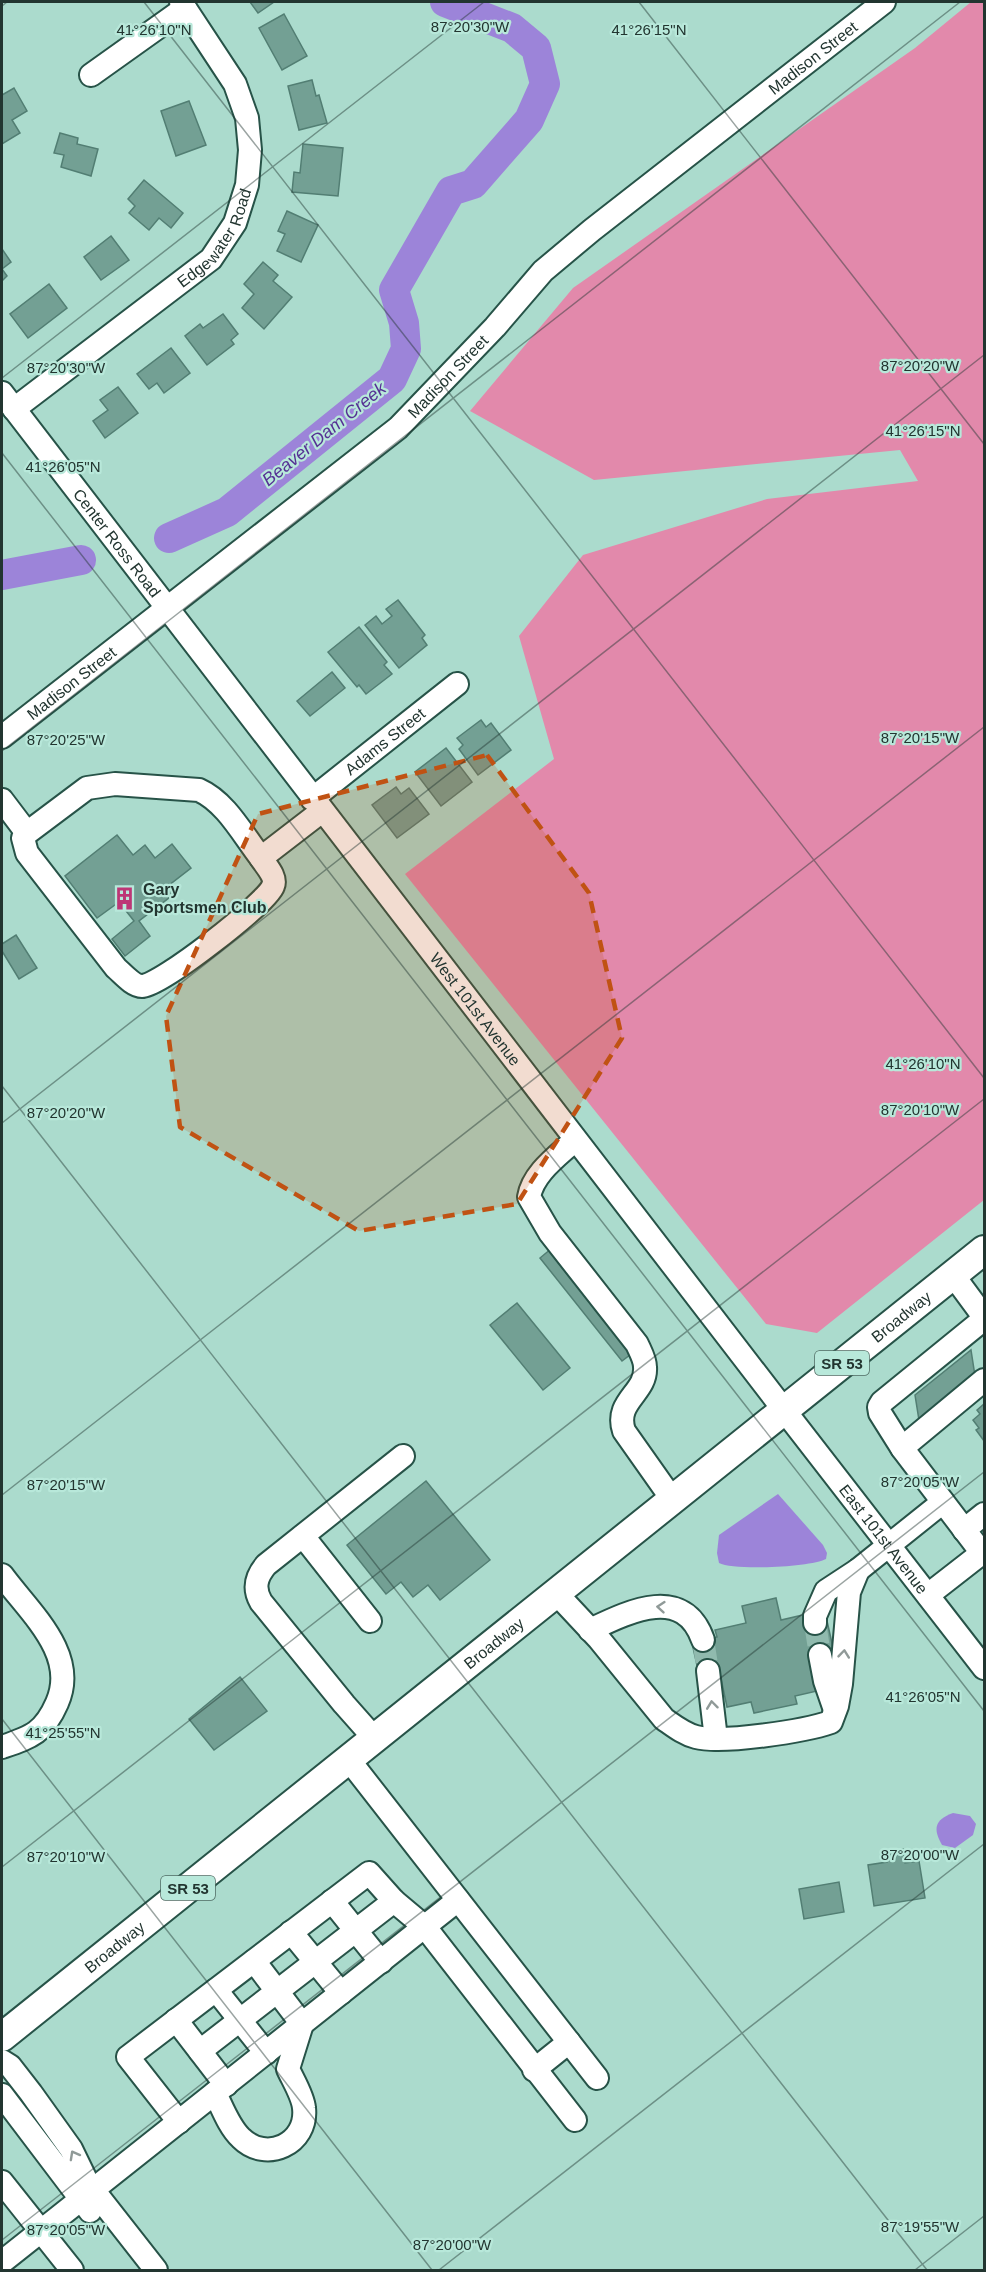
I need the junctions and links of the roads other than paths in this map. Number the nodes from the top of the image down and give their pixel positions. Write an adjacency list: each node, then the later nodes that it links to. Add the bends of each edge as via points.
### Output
1 (879, 3): 5 (street, Madison Street, via 551,264 398,428)
2 (183, 5): 3 (street); 4 (street, Edgewater Road, via 235,84 247,118 247,185 235,223 211,259)
3 (91, 75)
4 (8, 401): 5 (street, Center Ross Road)
5 (167, 608): 7 (street, Madison Street); 9 (street, West 101st Avenue)
6 (457, 684): 9 (street, Adams Street)
7 (2, 737)
8 (2, 800): 10 (street)
9 (317, 805): 11 (street, Adams Street); 12 (street, West 101st Avenue)
10 (27, 833): 11 (street, via 87,788 115,784 199,790 219,804); 11 (street, via 23,838 27,853 116,968 142,986 172,973 270,892 274,878)
11 (261, 858)
12 (575, 1140): 17 (street, West 101st Avenue); 20 (street, via 531,1185 529,1197 550,1233 637,1344 646,1365 645,1378 622,1411 621,1421)
13 (984, 1250): 14 (main road, Broadway / SR 53)
14 (953, 1275): 15 (street); 17 (main road, Broadway / SR 53)
15 (984, 1318): 18 (street, via 882,1402 880,1413)
16 (984, 1380): 18 (street)
17 (784, 1410): 20 (main road, Broadway / SR 53); 25 (street, East 101st Avenue)
18 (902, 1448): 21 (street)
19 (403, 1456): 24 (street)
20 (672, 1499): 29 (main road, Broadway / SR 53)
21 (943, 1502): 23 (street); 25 (street)
22 (984, 1514): 23 (street)
23 (964, 1530): 30 (street, via 982,1553)
24 (303, 1536): 31 (street); 39 (street, via 266,1565 256,1593)
25 (889, 1546): 26 (street); 30 (street, East 101st Avenue)
26 (858, 1570): 32 (street, via 826,1591); 38 (street, one-way to 26, via 849,1592)
27 (2, 1575): 28 (street)
28 (10, 1593): 41 (street, via 51,1640 62,1664 62,1691 49,1720 31,1736)
29 (556, 1593): 33 (street); 39 (main road, Broadway / SR 53)
30 (928, 1595): 36 (street, East 101st Avenue)
31 (370, 1621)
32 (815, 1623)
33 (590, 1630): 34 (street, one-way to 33, via 689,1617 655,1605); 40 (street, via 664,1719 696,1737)
34 (703, 1640)
35 (820, 1655): 38 (street)
36 (984, 1668)
37 (708, 1671): 40 (street, one-way to 37)
38 (835, 1712): 40 (street, via 831,1722 812,1728)
39 (375, 1739): 42 (main road, Broadway / SR 53)
40 (716, 1739)
41 (2, 1747)
42 (349, 1760): 43 (street); 58 (main road, Broadway / SR 53)
43 (458, 1899): 46 (street); 59 (street)
44 (332, 1901): 45 (street, via 369,1873); 47 (street); 48 (street)
45 (394, 1901): 46 (street); 47 (street)
46 (424, 1927): 51 (street); 63 (street)
47 (356, 1931): 50 (street); 51 (street)
48 (291, 1932): 49 (street); 50 (street)
49 (254, 1961): 52 (street); 53 (street)
50 (316, 1962): 53 (street); 54 (street)
51 (381, 1962): 54 (street)
52 (216, 1990): 55 (street); 56 (street)
53 (278, 1991): 56 (street); 57 (street)
54 (341, 1993): 57 (street)
55 (176, 2020): 60 (street); 68 (street, via 128,2057)
56 (240, 2020): 60 (street); 61 (street)
57 (302, 2024): 61 (street); 65 (street, via 288,2069 304,2107 302,2127 293,2140 277,2149 262,2150 241,2138)
58 (2, 2037)
59 (569, 2042): 63 (street); 64 (street)
60 (200, 2051): 65 (street)
61 (266, 2053): 65 (street)
62 (2, 2061): 70 (street, one-way to 62, via 87,2182 71,2149 10,2066)
63 (534, 2070): 67 (street)
64 (597, 2078)
65 (220, 2089): 68 (street)
66 (2, 2095): 70 (street)
67 (575, 2120)
68 (179, 2122): 70 (street)
69 (2, 2182): 71 (street)
70 (87, 2195): 71 (street); 75 (street); 76 (street)
71 (40, 2231): 72 (street); 74 (street)
72 (2, 2264): 73 (street)
73 (5, 2271)
74 (72, 2271)
75 (137, 2271)
76 (156, 2271)

